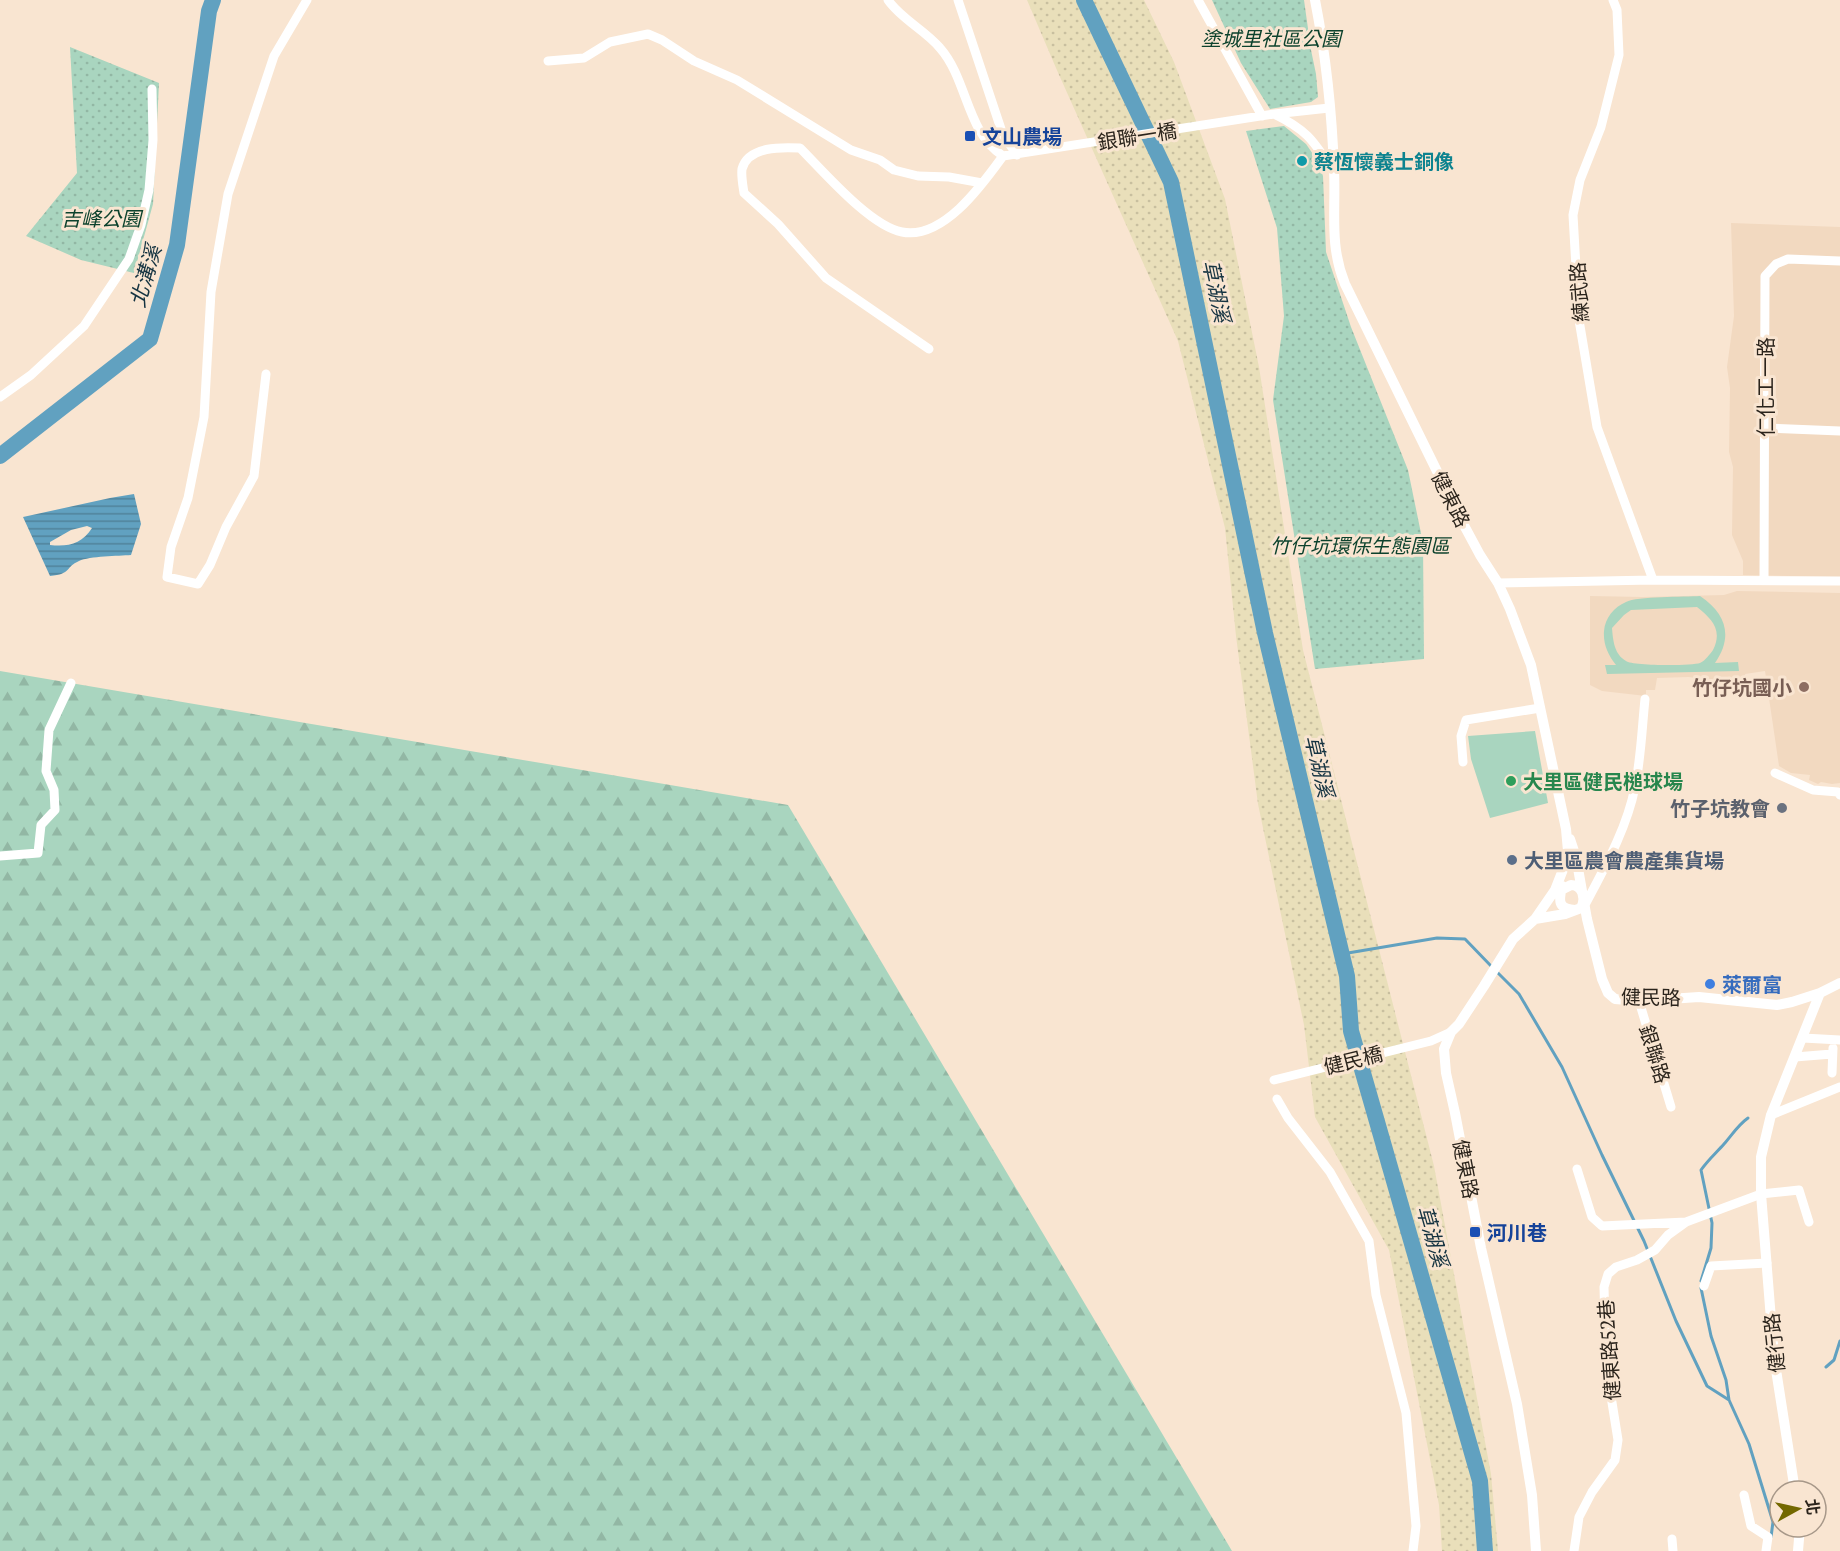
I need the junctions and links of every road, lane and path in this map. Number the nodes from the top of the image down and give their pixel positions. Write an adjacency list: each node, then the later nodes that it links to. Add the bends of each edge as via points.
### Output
1 (307, 0): 18 (street, via 274,56 228,194 211,292 204,417 167,577 198,584 254,476)
2 (888, 0): 13 (street, via 940,48 961,82 978,127 992,149)
3 (958, 0): 12 (street, via 1003,135)
4 (1198, 0): 11 (street)
5 (1315, 0): 9 (street, 健東路)
6 (1613, 0): 22 (street, 練武路, via 1619,55 1601,127 1580,180 1574,215 1580,320 1597,427)
7 (548, 61): 15 (street, via 584,58 610,42 648,34 737,80 851,150 880,160 894,170)
8 (152, 89): 19 (street, via 149,190 129,259 84,326 31,375)
9 (1329, 108): 10 (street); 14 (street, 健東路)
10 (1274, 114): 11 (street); 14 (street, via 1306,134)
11 (1260, 117): 12 (street, 銀聯一橋)
12 (1017, 155): 13 (street)
13 (1003, 156): 15 (street)
14 (1334, 172): 25 (street, 健東路, via 1335,251 1340,272 1459,516)
15 (982, 183): 17 (street, via 948,218 922,232 903,232 872,217 800,148 761,151 751,156 742,169 744,193 826,278)
16 (1840, 261): 20 (street, 仁化工一路, via 1788,259 1776,264 1765,276)
17 (929, 349)
18 (266, 374)
19 (0, 397)
20 (1766, 428): 21 (street); 23 (street, 仁化工一路)
21 (1840, 431)
22 (1653, 580): 23 (street); 25 (street)
23 (1764, 580): 24 (street)
24 (1840, 581)
25 (1498, 583): 28 (street, 健東路, via 1526,649)
26 (71, 683): 33 (street, via 49,730 46,771 54,790 55,810 41,825 38,854)
27 (1645, 699): 36 (street, via 1638,768 1629,808 1607,862)
28 (1540, 708): 29 (street, via 1466,720 1461,736); 32 (street, 健東路)
29 (1463, 762)
30 (1776, 773): 31 (street, via 1813,790)
31 (1838, 792)
32 (1566, 829): 34 (street, 健東路, via 1568,851); 36 (street, 健東路)
33 (0, 856)
34 (1564, 871): 35 (street, 健東路); 38 (street, 健東路)
35 (1561, 890): 36 (street, via 1575,885); 37 (street, via 1560,904)
36 (1584, 899): 37 (street, via 1581,908); 39 (street, 健民路)
37 (1570, 912): 38 (street); 39 (street)
38 (1534, 919): 43 (street, 健東路, via 1513,939)
39 (1591, 932): 42 (street, 健民路, via 1608,993 1615,999)
40 (1840, 982): 41 (street, 健民路)
41 (1820, 993): 42 (street, 健民路, via 1777,1005 1699,997); 44 (street, 健行路)
42 (1638, 1001): 52 (street, 銀聯路)
43 (1451, 1032): 49 (street, 健民橋, via 1431,1041); 64 (street, 健東路, via 1444,1049 1446,1073 1517,1404 1532,1495)
44 (1803, 1038): 45 (street); 47 (street, 健行路)
45 (1837, 1040): 46 (street)
46 (1832, 1054): 47 (street); 48 (street)
47 (1796, 1057): 53 (street, 健行路)
48 (1832, 1073)
49 (1275, 1080)
50 (1840, 1087): 53 (street)
51 (1277, 1099): 63 (street, via 1330,1172 1369,1241 1376,1295 1406,1413 1416,1526)
52 (1671, 1107)
53 (1771, 1115): 55 (street, 健行路, via 1761,1156)
54 (1577, 1169): 56 (street, via 1592,1217 1602,1226)
55 (1761, 1194): 56 (street); 57 (street, via 1799,1190); 58 (street, 健行路)
56 (1686, 1222): 65 (street, 健東路52巷, via 1655,1250 1608,1274 1604,1287 1606,1365 1618,1440 1615,1460 1579,1517)
57 (1809, 1222)
58 (1767, 1263): 59 (street, via 1711,1266); 60 (street, 健行路, via 1774,1358)
59 (1704, 1286)
60 (1794, 1479)
61 (1744, 1495): 67 (street, via 1751,1526 1768,1538)
62 (1672, 1539): 66 (street)
63 (1413, 1551)
64 (1536, 1551)
65 (1574, 1551)
66 (1673, 1551)
67 (1766, 1551)

